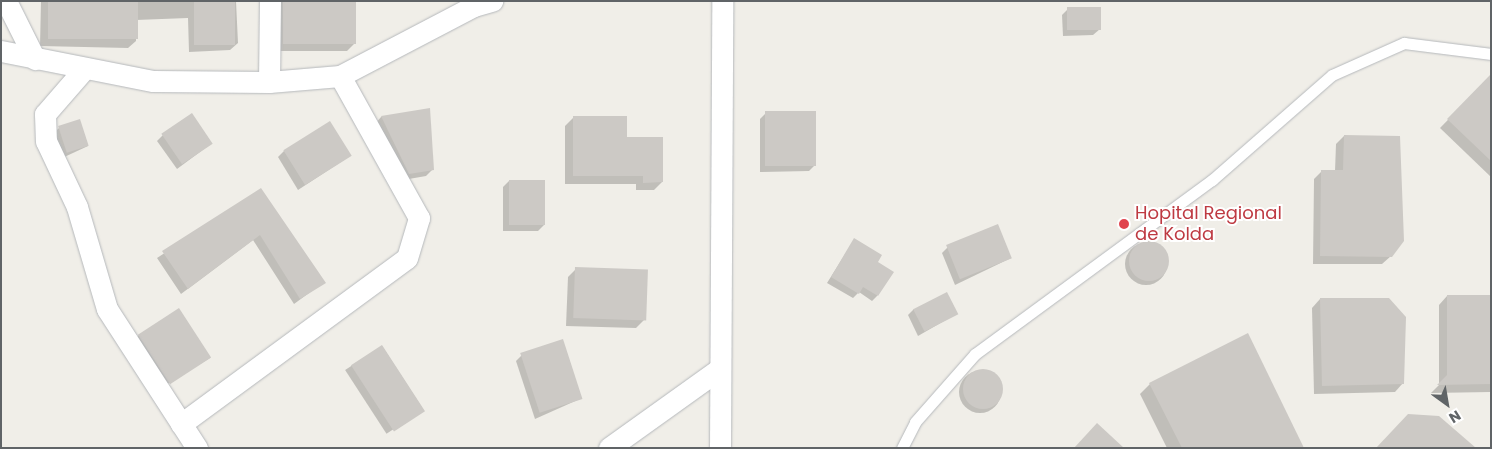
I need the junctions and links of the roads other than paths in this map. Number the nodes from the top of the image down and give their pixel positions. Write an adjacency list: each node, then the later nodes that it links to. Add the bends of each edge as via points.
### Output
1 (6, 1): 7 (street)
2 (270, 1): 10 (street)
3 (492, 1): 9 (street, via 474,6)
4 (722, 1): 11 (street)
5 (1, 51): 7 (street)
6 (1491, 54): 16 (lane, via 1404,43 1332,75 1212,180 975,354 915,422)
7 (35, 59): 8 (street)
8 (85, 68): 10 (street, via 153,81); 12 (street, via 45,114 46,141 77,207 107,309)
9 (340, 76): 10 (street); 12 (street, via 419,218 407,258)
10 (269, 82)
11 (718, 370): 14 (street); 15 (street)
12 (181, 424): 13 (street)
13 (197, 448)
14 (609, 448)
15 (720, 448)
16 (902, 448)

